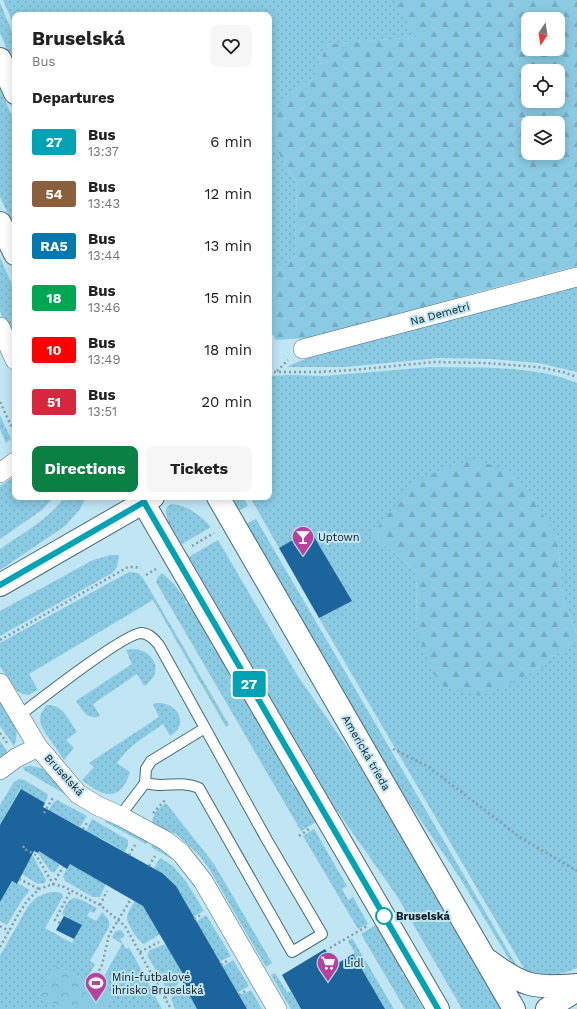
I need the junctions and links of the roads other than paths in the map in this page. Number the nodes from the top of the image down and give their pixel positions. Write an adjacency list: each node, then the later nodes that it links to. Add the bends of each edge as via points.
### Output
1 (0, 59): 2 (street)
2 (12, 86)
3 (0, 223): 4 (street)
4 (12, 248)
5 (577, 277): 7 (street, Na Demetri)
6 (0, 327): 8 (street)
7 (303, 349)
8 (12, 353)
9 (12, 464): 10 (street)
10 (0, 473)
11 (144, 500): 14 (street)
12 (147, 500): 27 (street)
13 (220, 500): 22 (street, Americká trieda)
14 (0, 585)
15 (0, 683): 16 (street, Bruselská)
16 (20, 715): 17 (lane, via 118,643 141,633 147,634 159,645); 18 (street, Bruselská)
17 (205, 728): 20 (lane, via 151,761 146,769); 20 (lane, via 322,934 292,952 199,788 190,784)
18 (38, 747): 19 (street, Bruselská); 21 (street, Bruselská, via 78,794)
19 (0, 770)
20 (145, 783): 21 (lane)
21 (120, 816): 26 (street, Bruselská, via 181,853 203,881)
22 (484, 958): 23 (street, via 509,975 530,984); 28 (street, Americká trieda)
23 (577, 985)
24 (577, 990): 29 (street)
25 (577, 997): 30 (street)
26 (277, 1009)
27 (438, 1009)
28 (514, 1009)
29 (547, 1009)
30 (568, 1009)

